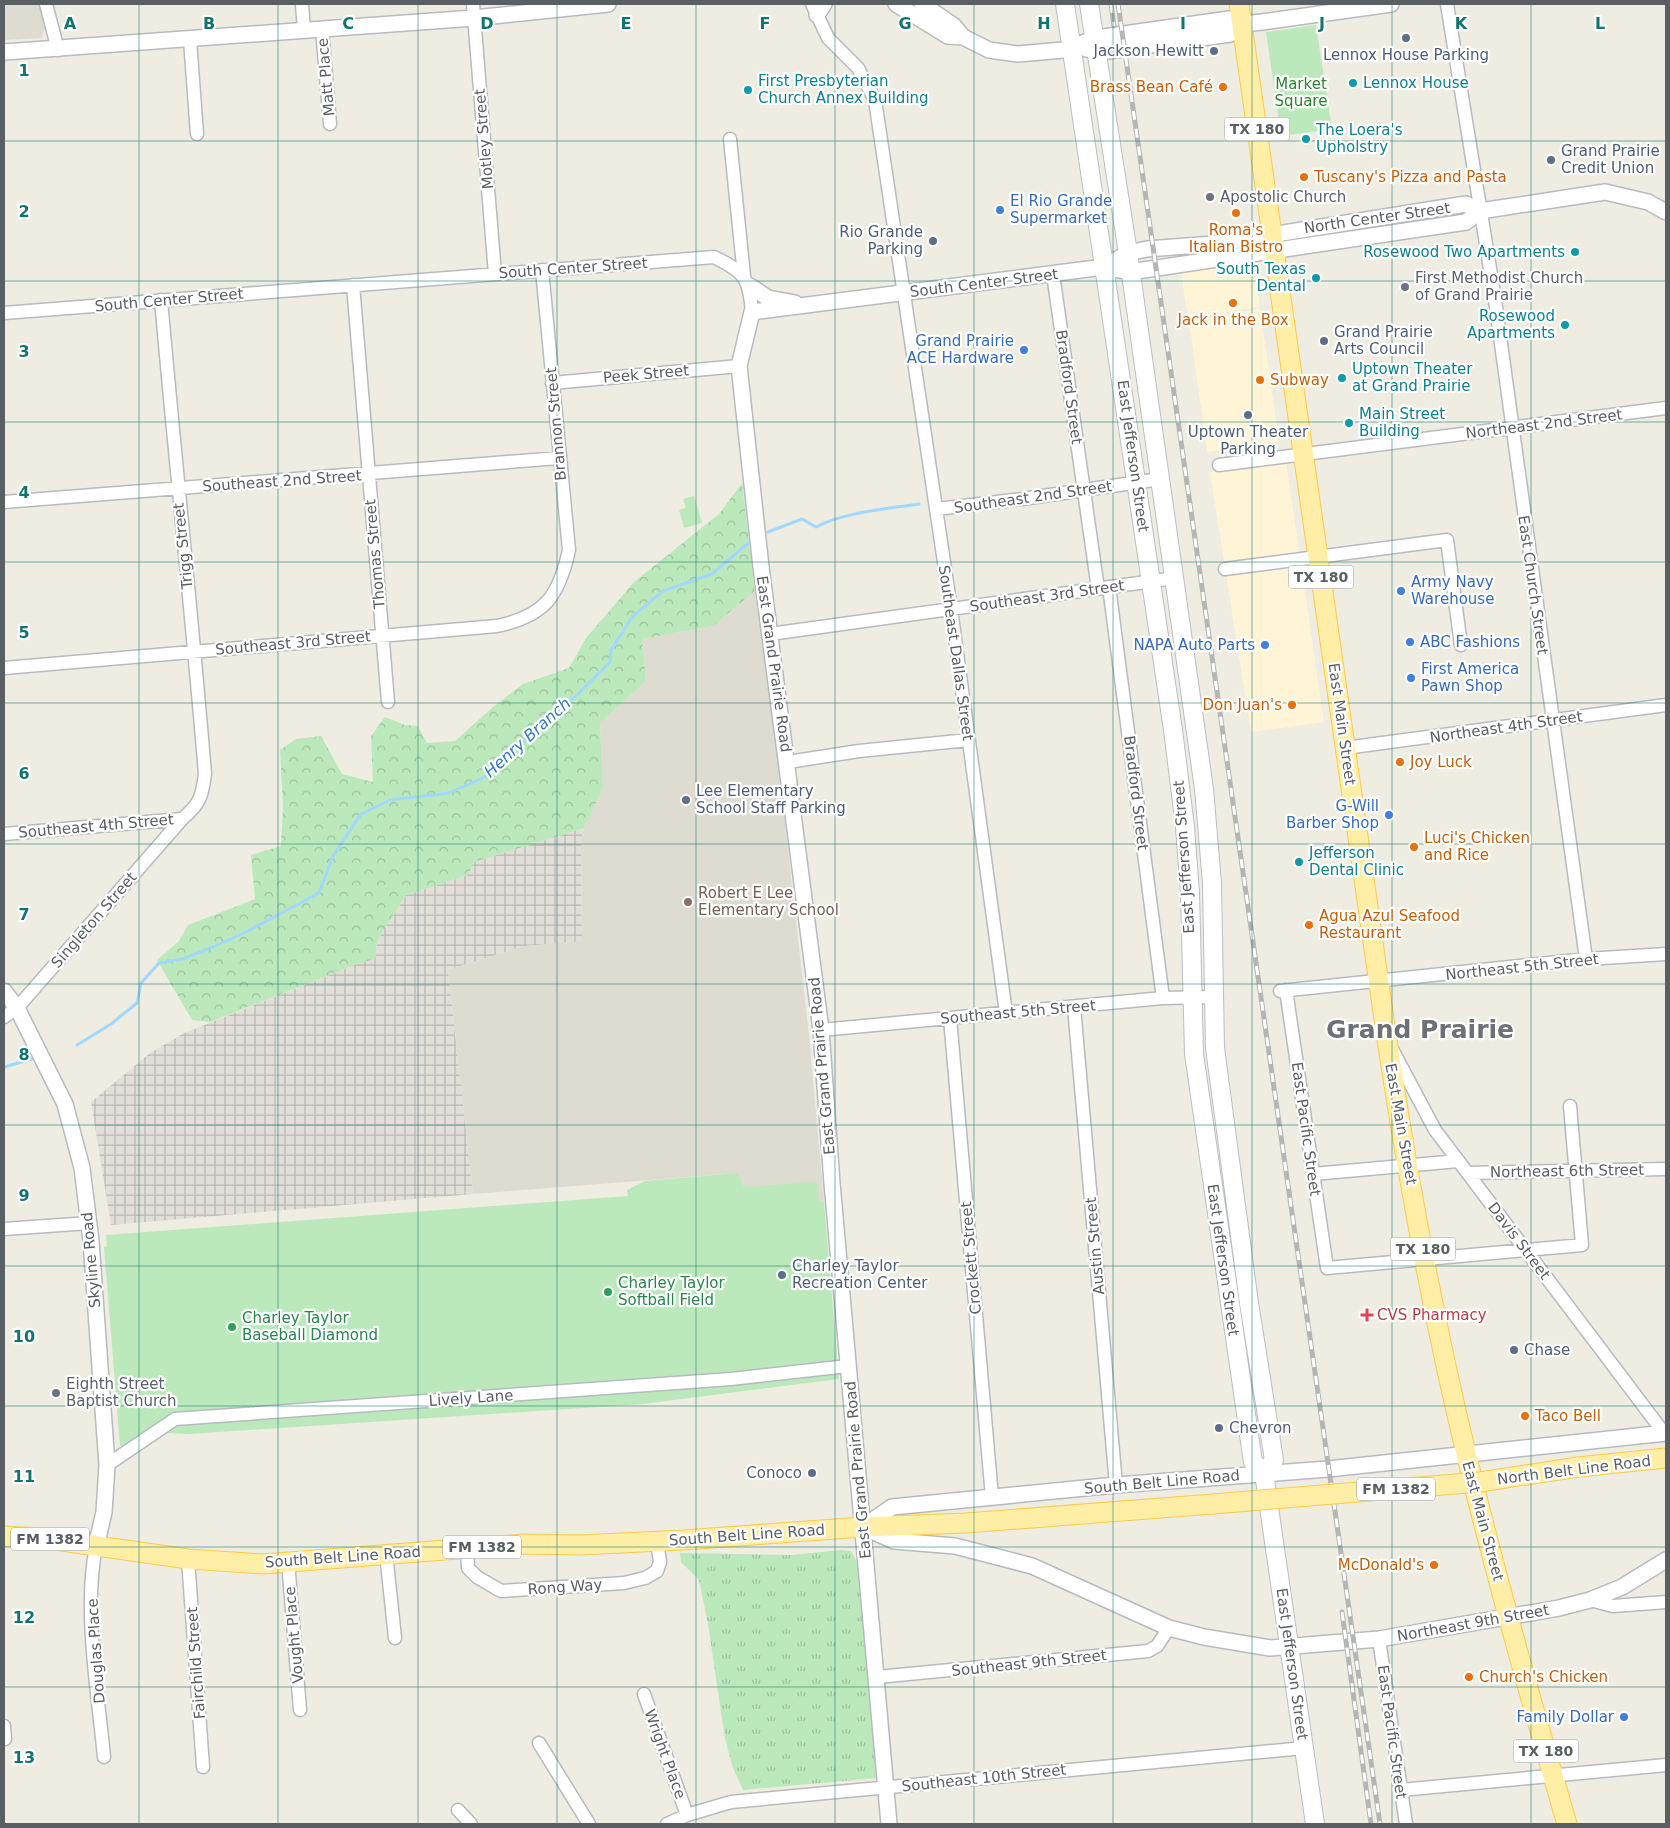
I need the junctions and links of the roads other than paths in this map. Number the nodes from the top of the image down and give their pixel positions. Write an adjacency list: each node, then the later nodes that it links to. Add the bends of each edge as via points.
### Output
1 (46, 4): 21 (street)
2 (302, 4): 16 (street)
3 (608, 4): 11 (street)
4 (896, 4): 17 (street, via 948,36)
5 (922, 4): 17 (street, via 954,26)
6 (1065, 4): 20 (main road, East Jefferson Street)
7 (1090, 4): 19 (main road, East Jefferson Street)
8 (1239, 4): 14 (main road, TX 180)
9 (1391, 4): 14 (street)
10 (1447, 4): 26 (street, East Church Street)
11 (580, 6): 13 (street)
12 (818, 7): 37 (street, Southeast Dallas Street, via 828,38 858,68 875,100)
13 (474, 11): 15 (street); 33 (street, Motley Street)
14 (1242, 24): 19 (street, via 1229,19); 28 (main road, TX 180)
15 (322, 29): 16 (street); 23 (street, Matt Place)
16 (304, 30): 18 (street)
17 (963, 37): 20 (street, via 989,50 1008,53 1035,54)
18 (190, 40): 21 (street); 24 (street)
19 (1097, 44): 20 (street); 29 (main road, East Jefferson Street)
20 (1072, 47): 30 (main road, East Jefferson Street)
21 (58, 50): 22 (street)
22 (4, 52)
23 (330, 124)
24 (198, 134)
25 (730, 139): 35 (street)
26 (1480, 211): 27 (street, North Center Street, via 1606,192 1648,202); 28 (street, North Center Street, via 1466,204); 45 (street, East Church Street)
27 (1666, 212)
28 (1273, 241): 29 (street, South Center Street, via 1167,246); 32 (street, South Center Street); 46 (main road, East Main Street / TX 180)
29 (1128, 253): 30 (street, South Center Street); 32 (main road, East Jefferson Street)
30 (1104, 267): 32 (street, South Center Street); 34 (street, South Center Street); 51 (main road, East Jefferson Street)
31 (542, 270): 33 (street, South Center Street); 35 (street, South Center Street, via 714,257 735,267); 43 (street, Brannon Street)
32 (1130, 272): 50 (main road, East Jefferson Street)
33 (495, 274): 36 (street, South Center Street)
34 (1053, 274): 37 (street, South Center Street); 53 (street, Bradford Street)
35 (747, 281): 39 (street, via 768,298); 40 (street)
36 (352, 285): 38 (street, South Center Street); 49 (street, Thomas Street)
37 (904, 293): 39 (street, South Center Street); 55 (street, Southeast Dallas Street)
38 (161, 300): 41 (street, South Center Street); 52 (street, Trigg Street)
39 (804, 306): 40 (street, South Center Street)
40 (752, 312): 42 (street, East Grand Prairie Road)
41 (4, 313)
42 (739, 366): 43 (street, Peek Street); 63 (street, East Grand Prairie Road)
43 (552, 383): 47 (street, Brannon Street)
44 (1666, 408): 45 (street, Northeast 2nd Street)
45 (1511, 428): 46 (street, Northeast 2nd Street); 72 (street, East Church Street)
46 (1304, 455): 48 (street); 56 (main road, East Main Street / TX 180)
47 (559, 458): 49 (street, Southeast 2nd Street); 58 (street, Brannon Street, via 568,550)
48 (1219, 465)
49 (369, 474): 52 (street, Southeast 2nd Street); 64 (street, Thomas Street)
50 (1160, 479): 51 (street, Southeast 2nd Street); 59 (main road, East Jefferson Street)
51 (1137, 483): 53 (street, Southeast 2nd Street); 60 (main road, East Jefferson Street)
52 (178, 489): 54 (street, Southeast 2nd Street); 68 (street, Trigg Street)
53 (1083, 490): 55 (street, Southeast 2nd Street); 61 (street, Bradford Street)
54 (4, 502)
55 (936, 509): 62 (street, Southeast Dallas Street)
56 (1318, 557): 57 (street); 66 (street, via 1447,540); 76 (main road, East Main Street / TX 180)
57 (1225, 569)
58 (563, 577): 64 (street, Southeast 3rd Street, via 539,610 520,621)
59 (1175, 578): 60 (street, Southeast 3rd Street); 65 (main road, East Jefferson Street)
60 (1151, 582): 61 (street, Southeast 3rd Street); 67 (main road, East Jefferson Street)
61 (1104, 588): 62 (street, Southeast 3rd Street); 88 (street, Bradford Street)
62 (951, 609): 63 (street, Southeast 3rd Street); 75 (street, Southeast Dallas Street)
63 (770, 634): 77 (street, East Grand Prairie Road)
64 (382, 636): 68 (street, Southeast 3rd Street); 70 (street, Thomas Street)
65 (1184, 645): 67 (main road); 73 (main road, East Jefferson Street)
66 (1461, 645)
67 (1161, 648): 74 (main road, East Jefferson Street)
68 (195, 652): 69 (street, Southeast 3rd Street); 78 (street, Trigg Street, via 205,774)
69 (4, 668)
70 (388, 702)
71 (1666, 705): 72 (street, Northeast 4th Street)
72 (1552, 721): 76 (street, Northeast 4th Street); 84 (street, East Church Street)
73 (1195, 724): 74 (main road); 80 (main road, East Jefferson Street)
74 (1172, 727): 79 (main road, East Jefferson Street)
75 (968, 740): 77 (street); 92 (street, Southeast Dallas Street)
76 (1345, 748): 85 (main road, East Main Street / TX 180)
77 (788, 762): 95 (street, East Grand Prairie Road)
78 (203, 791): 81 (street, Southeast 4th Street, via 197,806)
79 (1182, 807): 80 (main road); 89 (main road, East Jefferson Street, via 1190,893)
80 (1206, 808): 87 (main road, East Jefferson Street, via 1212,883)
81 (182, 819): 82 (street, Southeast 4th Street); 91 (street, Singleton Street)
82 (4, 834)
83 (1666, 954): 84 (street, Northeast 5th Street)
84 (1586, 959): 85 (street, Northeast 5th Street)
85 (1378, 982): 96 (main road, East Main Street / TX 180); 105 (street, East Pacific Street, via 1283,991)
86 (4, 991): 91 (street, Skyline Road)
87 (1214, 997): 89 (street, Southeast 5th Street); 100 (main road, East Jefferson Street, via 1215,1048)
88 (1163, 998): 89 (street, Southeast 5th Street); 90 (street, Southeast 5th Street)
89 (1191, 998): 103 (main road, East Jefferson Street, via 1194,1054)
90 (1074, 1007): 92 (street, Southeast 5th Street); 116 (street, Austin Street)
91 (17, 1008): 93 (street, Singleton Street); 106 (street, Skyline Road, via 65,1104 82,1168)
92 (1006, 1013): 94 (street, Southeast 5th Street)
93 (4, 1017)
94 (950, 1018): 95 (street, Southeast 5th Street); 117 (street, Crockett Street)
95 (821, 1030): 110 (street, East Grand Prairie Road)
96 (1387, 1040): 98 (street, Davis Street, via 1435,1130); 99 (main road, East Main Street / TX 180)
97 (1570, 1106): 101 (street)
98 (1458, 1161): 99 (street); 104 (street, Davis Street)
99 (1407, 1164): 105 (street); 109 (main road, East Main Street / TX 180)
100 (1230, 1168): 103 (main road); 115 (main road, East Jefferson Street, via 1274,1460)
101 (1576, 1169): 102 (street, Northeast 6th Street); 104 (street, Northeast 6th Street); 108 (street, via 1582,1245)
102 (1666, 1169)
103 (1210, 1170): 115 (main road, East Jefferson Street, via 1253,1462)
104 (1468, 1173): 108 (street, Davis Street)
105 (1313, 1174): 109 (street, East Pacific Street, via 1327,1268)
106 (89, 1223): 107 (street); 114 (street, Skyline Road)
107 (4, 1229)
108 (1526, 1250): 109 (street); 111 (street, Davis Street)
109 (1425, 1260): 112 (main road, East Main Street / TX 180)
110 (848, 1366): 114 (street, Lively Lane, via 731,1379 175,1419); 119 (street, East Grand Prairie Road)
111 (1665, 1433): 112 (street, North Belt Line Road / FM 1382)
112 (1466, 1456): 115 (street, South Belt Line Road / FM 1382); 130 (main road, East Main Street / TX 180)
113 (1666, 1458): 118 (main road, North Belt Line Road / FM 1382, bridge, via 1480,1482)
114 (107, 1465): 122 (street, Skyline Road, via 104,1512)
115 (1264, 1473): 116 (street, South Belt Line Road / FM 1382); 134 (main road, East Jefferson Street)
116 (1116, 1485): 117 (street, South Belt Line Road / FM 1382)
117 (992, 1497): 119 (street, South Belt Line Road / FM 1382, via 892,1507)
118 (1213, 1504): 119 (main road, South Belt Line Road / FM 1382, via 966,1523)
119 (863, 1527): 121 (main road, South Belt Line Road / FM 1382); 131 (street, via 894,1541 954,1546 1032,1566); 135 (street, East Grand Prairie Road)
120 (4, 1536): 122 (main road, South Belt Line Road / FM 1382)
121 (657, 1541): 123 (main road, South Belt Line Road / FM 1382); 123 (street, Rong Way, via 660,1562 657,1570 645,1578 624,1583 502,1591 468,1568)
122 (96, 1546): 125 (main road, South Belt Line Road / FM 1382); 140 (street, Douglas Place, via 91,1570 93,1641)
123 (467, 1548): 124 (main road, South Belt Line Road / FM 1382)
124 (386, 1553): 127 (main road, South Belt Line Road / FM 1382); 132 (street)
125 (188, 1559): 127 (main road, South Belt Line Road / FM 1382, via 263,1564); 142 (street, Fairchild Street)
126 (1666, 1560): 128 (street, Northeast 9th Street, via 1622,1587)
127 (288, 1561): 137 (street, Vought Place)
128 (1590, 1600): 129 (street, Northeast 9th Street, via 1613,1606); 130 (street, Northeast 9th Street)
129 (1666, 1602)
130 (1509, 1618): 133 (street, Northeast 9th Street); 143 (main road, East Main Street / TX 180)
131 (1168, 1628): 134 (street, via 1270,1648); 135 (street, Southeast 9th Street, via 1158,1646 1148,1651)
132 (395, 1638)
133 (1379, 1639): 134 (street, Northeast 9th Street); 145 (street, East Pacific Street)
134 (1290, 1647): 139 (main road, East Jefferson Street)
135 (877, 1677): 144 (street, East Grand Prairie Road)
136 (644, 1694): 147 (street, Wright Place)
137 (300, 1710)
138 (539, 1743): 149 (street)
139 (1304, 1748): 144 (street, Southeast 10th Street); 152 (main road, East Jefferson Street)
140 (104, 1757)
141 (1666, 1764): 143 (street)
142 (203, 1767)
143 (1553, 1776): 145 (street); 154 (main road, East Main Street / TX 180)
144 (886, 1788): 147 (street, Southeast 10th Street, via 732,1802); 151 (street, East Grand Prairie Road)
145 (1401, 1790): 153 (street, East Pacific Street)
146 (458, 1810): 148 (street)
147 (687, 1815): 150 (street, Southeast 10th Street)
148 (471, 1824)
149 (589, 1824)
150 (667, 1824)
151 (889, 1824)
152 (1315, 1824)
153 (1406, 1824)
154 (1567, 1824)

